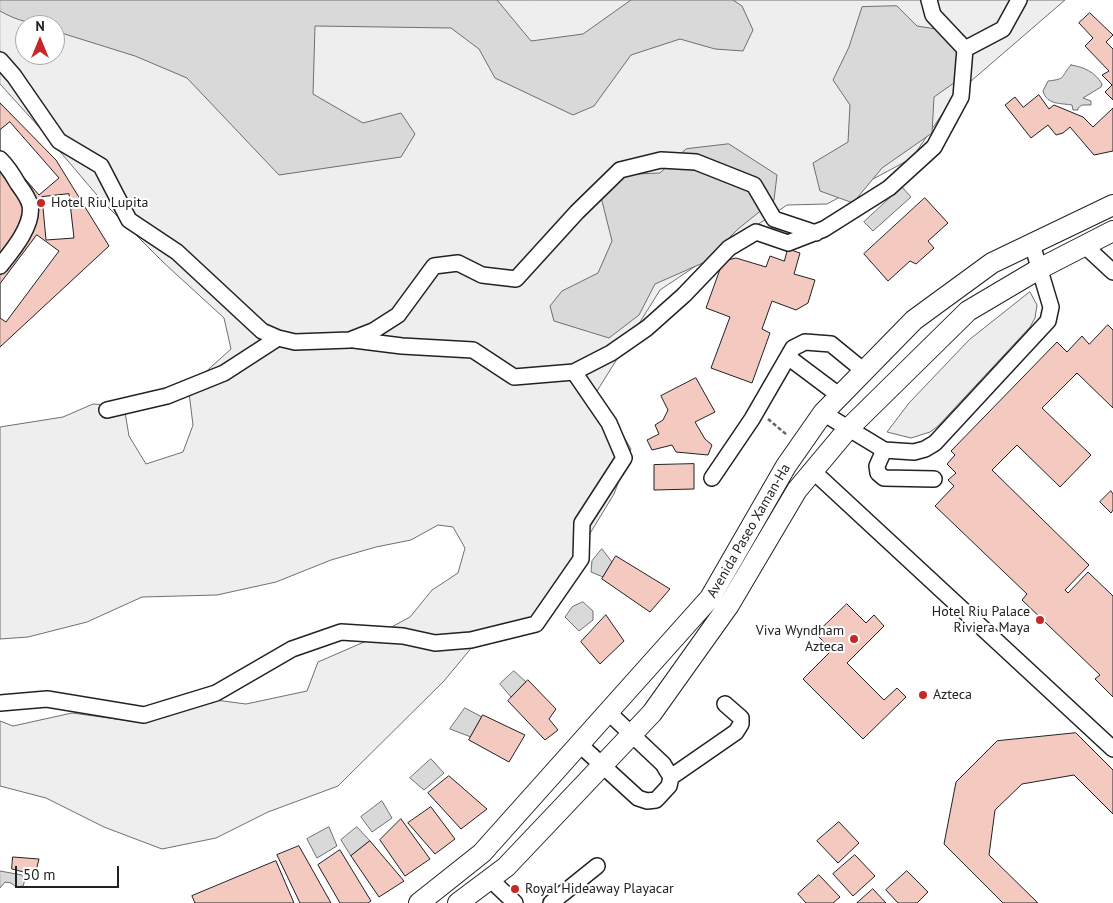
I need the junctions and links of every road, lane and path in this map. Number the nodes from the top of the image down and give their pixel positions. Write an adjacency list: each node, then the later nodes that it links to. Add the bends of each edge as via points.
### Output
1 (929, 0): 3 (lane, via 933,15)
2 (1019, 0): 3 (lane, via 1003,29)
3 (965, 50): 8 (lane, via 961,97 934,148 888,188)
4 (0, 60): 14 (lane, via 59,141 101,166 129,220 177,252 262,331)
5 (0, 159): 11 (lane, via 30,207 28,224)
6 (1113, 205): 9 (main road, Avenida Paseo Xaman-Ha)
7 (1113, 231): 10 (main road, Avenida Paseo Xaman-Ha)
8 (816, 233): 15 (lane, via 774,219 754,184 696,162 661,160 620,170 576,212 516,279 482,274 458,263 434,266 398,315 373,331); 18 (lane, via 788,243 756,232 729,248 647,328)
9 (1032, 244): 12 (lane); 17 (main road, Avenida Paseo Xaman-Ha, via 992,263 914,320)
10 (1084, 245): 12 (main road, Avenida Paseo Xaman-Ha); 13 (lane)
11 (0, 266)
12 (1039, 269): 22 (main road, Avenida Paseo Xaman-Ha, via 968,311); 23 (lane, via 1051,307 1048,321 935,442 914,452)
13 (1113, 272)
14 (278, 338): 15 (lane, via 295,342); 20 (lane, via 224,373 167,396)
15 (350, 340): 18 (lane, via 473,350 514,377)
16 (788, 357): 17 (lane, via 793,348 805,342 831,344); 19 (lane); 25 (lane)
17 (864, 371): 19 (main road, Avenida Paseo Xaman-Ha)
18 (574, 372): 29 (lane, via 609,423 624,458 582,523 581,559 536,624 471,640 435,642 403,636 341,632 292,649 216,693 144,715 47,699)
19 (840, 396): 21 (main road, Avenida Paseo Xaman-Ha)
20 (107, 410)
21 (823, 413): 22 (lane); 27 (main road, Avenida Paseo Xaman-Ha, via 786,466)
22 (848, 428): 23 (lane); 24 (main road, Avenida Paseo Xaman-Ha)
23 (884, 450): 26 (lane, via 877,466 878,473 884,478)
24 (814, 472): 28 (main road, Avenida Paseo Xaman-Ha, via 797,490); 34 (lane)
25 (712, 478)
26 (934, 479)
27 (710, 598): 28 (lane); 31 (main road, Avenida Paseo Xaman-Ha)
28 (729, 605): 32 (main road, Avenida Paseo Xaman-Ha, via 652,712)
29 (0, 703)
30 (725, 704): 36 (lane, via 741,718 736,732)
31 (608, 712): 32 (lane); 33 (main road, Avenida Paseo Xaman-Ha)
32 (632, 733): 35 (main road, Avenida Paseo Xaman-Ha); 36 (lane, via 663,764)
33 (579, 744): 35 (lane); 39 (main road, Avenida Paseo Xaman-Ha, via 482,853)
34 (1113, 749)
35 (602, 765): 36 (lane, via 638,798 647,801 656,800 669,786); 38 (main road, Avenida Paseo Xaman-Ha, via 506,867)
36 (671, 777)
37 (597, 866): 42 (lane)
38 (490, 879): 40 (main road, Avenida Paseo Xaman-Ha); 41 (lane)
39 (419, 903)
40 (458, 903)
41 (515, 903)
42 (551, 903)

